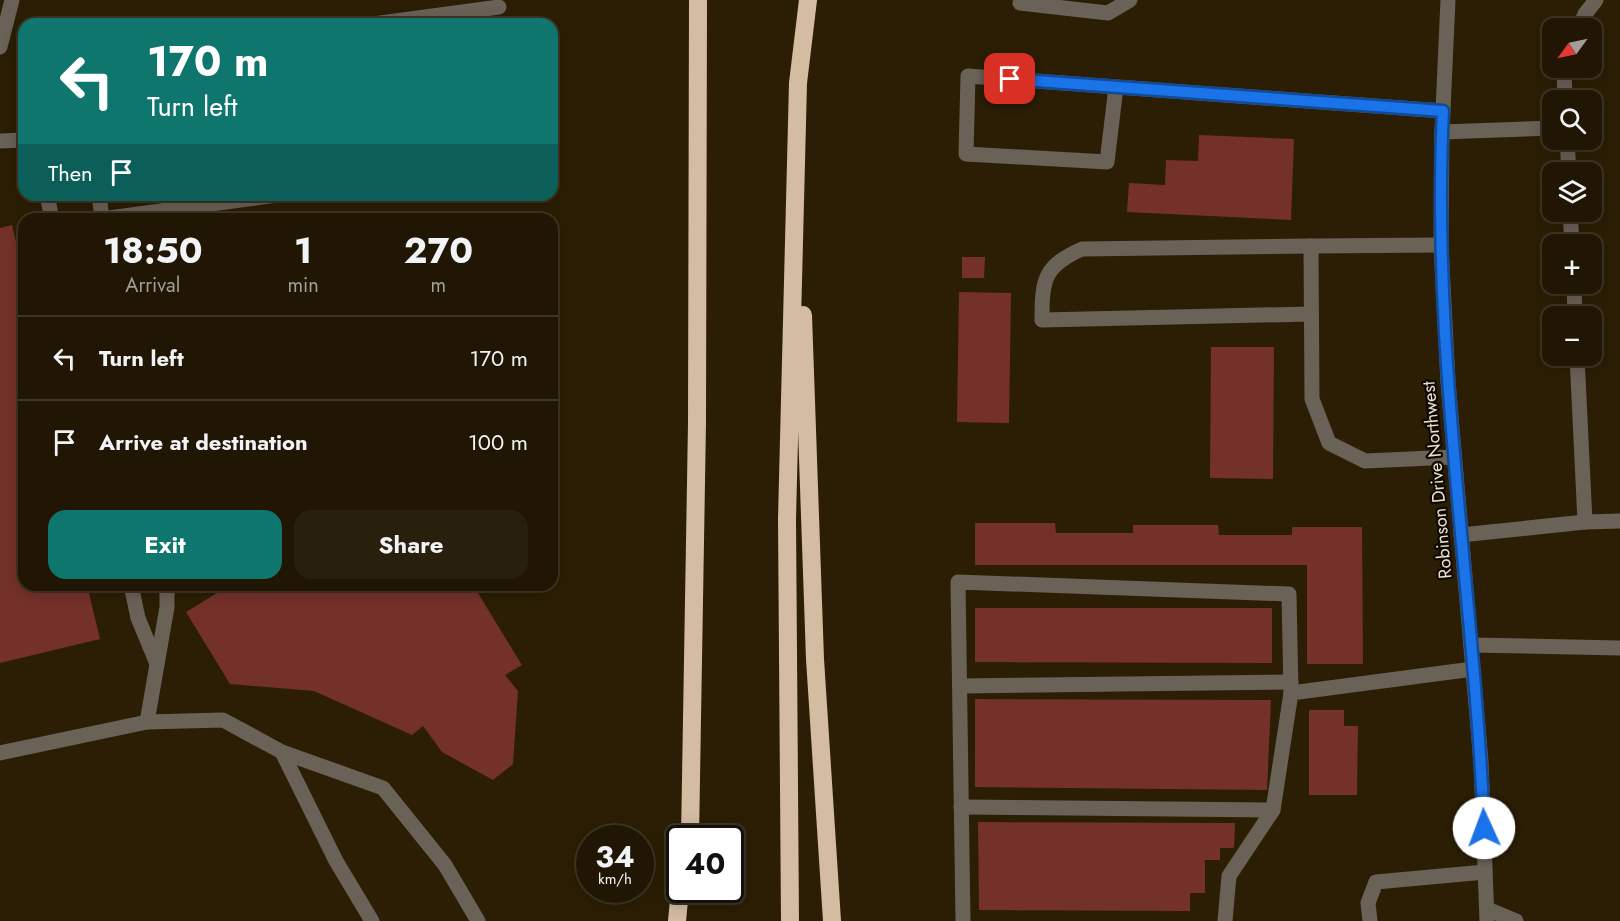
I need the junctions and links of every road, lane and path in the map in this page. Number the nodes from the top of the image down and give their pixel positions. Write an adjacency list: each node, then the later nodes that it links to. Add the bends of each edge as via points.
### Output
1 (12, 0): 11 (street)
2 (698, 0): 37 (highway)
3 (808, 0): 12 (highway)
4 (1021, 0): 5 (street, via 1020,3 1108,13)
5 (1130, 0)
6 (1448, 0): 14 (street, Robinson Drive Northwest)
7 (1596, 0): 10 (street)
8 (499, 4): 9 (street)
9 (411, 18)
10 (1583, 18)
11 (0, 47)
12 (798, 83): 53 (highway, via 787,519); 54 (highway, via 814,659)
13 (1116, 87): 13 (street, via 968,76 966,154 1107,162); 14 (street)
14 (1443, 111): 16 (street, Robinson Drive Northwest)
15 (1542, 128): 16 (street)
16 (1442, 132): 21 (street, Robinson Drive Northwest)
17 (18, 140): 18 (street)
18 (0, 141)
19 (231, 201): 20 (street)
20 (140, 213)
21 (1441, 245): 22 (street); 25 (street, Robinson Drive Northwest)
22 (1311, 246): 23 (street); 23 (street, via 1082,249 1059,259 1045,278 1042,320)
23 (1310, 314): 25 (street, via 1312,399 1329,443 1365,461)
24 (1577, 366): 27 (street)
25 (1454, 457): 28 (street, Robinson Drive Northwest)
26 (1620, 521): 27 (street)
27 (1585, 522): 28 (street)
28 (1461, 535): 31 (street, Robinson Drive Northwest)
29 (132, 591): 33 (street, via 138,618)
30 (167, 591): 33 (street)
31 (1471, 645): 32 (street); 34 (street, Robinson Drive Northwest)
32 (1620, 648)
33 (157, 665): 38 (street)
34 (1473, 669): 36 (street); 45 (street, Robinson Drive Northwest)
35 (960, 686): 36 (street); 36 (street, via 958,582 1289,594); 41 (street)
36 (1291, 687): 42 (street)
37 (692, 712): 43 (highway); 44 (highway)
38 (147, 722): 39 (street, via 222,720); 40 (street)
39 (282, 752): 49 (street, via 336,861); 50 (street, via 383,788 445,865)
40 (0, 753)
41 (961, 807): 42 (street); 55 (street)
42 (1273, 810): 56 (street, via 1229,876)
43 (684, 825)
44 (690, 825)
45 (1485, 872): 48 (street, Robinson Drive Northwest); 57 (street, via 1376,882 1368,903)
46 (679, 903): 51 (highway)
47 (689, 903): 52 (highway)
48 (1487, 915): 58 (street)
49 (372, 921)
50 (478, 921)
51 (678, 921)
52 (688, 921)
53 (790, 921)
54 (832, 921)
55 (963, 921)
56 (1225, 921)
57 (1370, 921)
58 (1516, 921)

